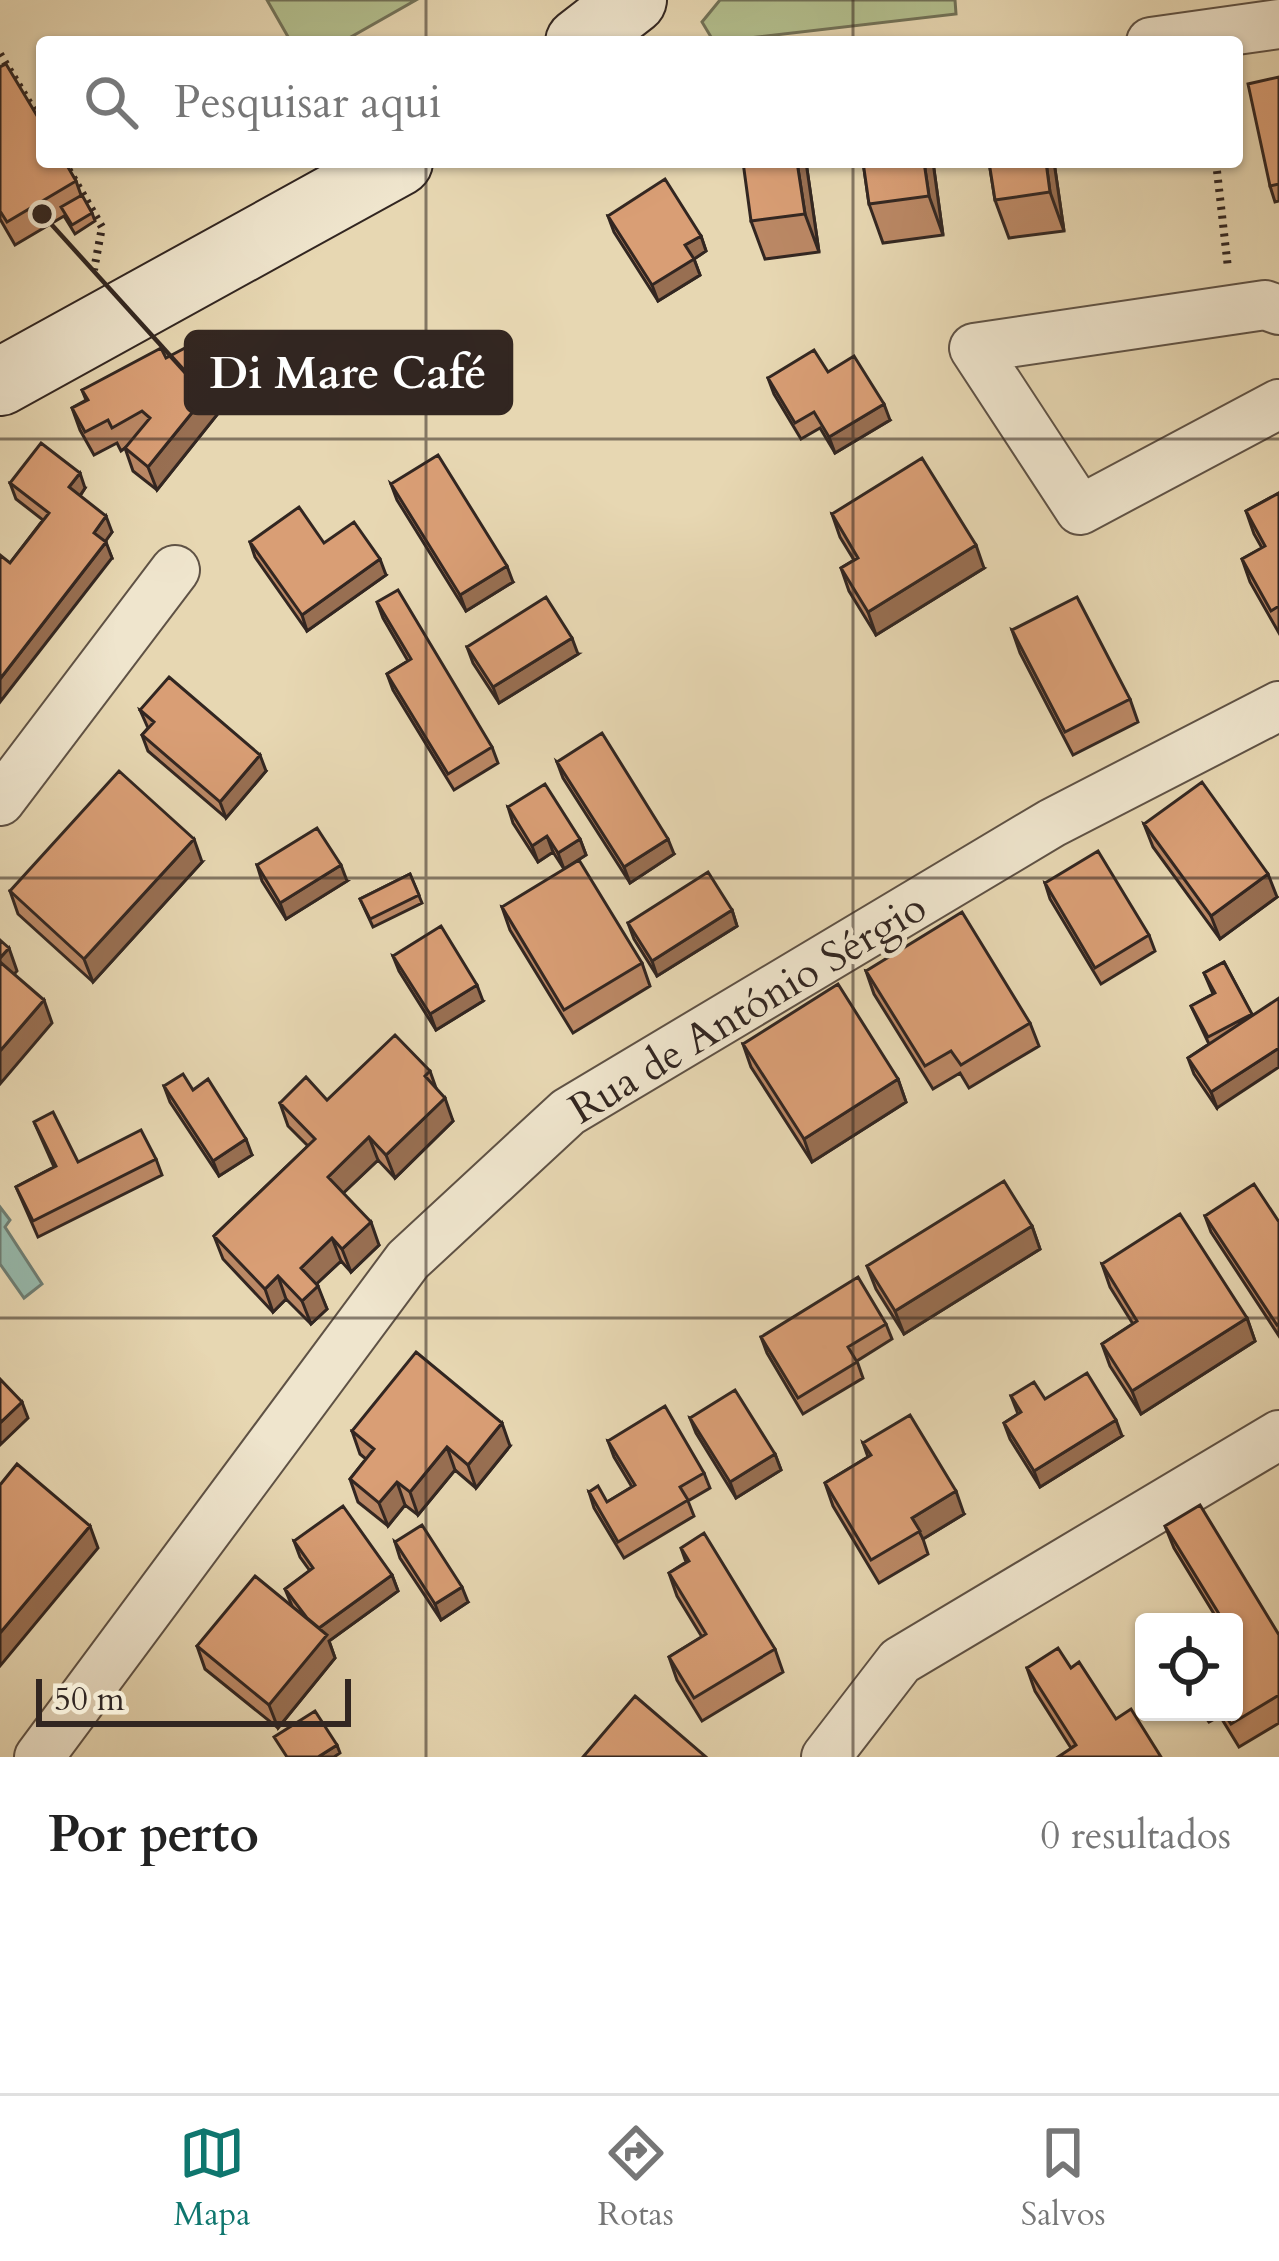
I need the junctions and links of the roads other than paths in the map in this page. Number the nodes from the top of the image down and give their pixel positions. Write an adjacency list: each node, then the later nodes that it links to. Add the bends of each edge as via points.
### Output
1 (1279, 24): 2 (street)
2 (1194, 36)
3 (389, 168): 5 (main road)
4 (1256, 310): 6 (street, via 974,348 1080,510)
5 (0, 382)
6 (1279, 404)
7 (176, 571): 9 (street)
8 (1279, 706): 11 (street, Rua de António Sérgio, via 1052,823 568,1112 408,1260)
9 (0, 801)
10 (1279, 1435): 12 (street, via 900,1661)
11 (38, 1757)
12 (826, 1757)

